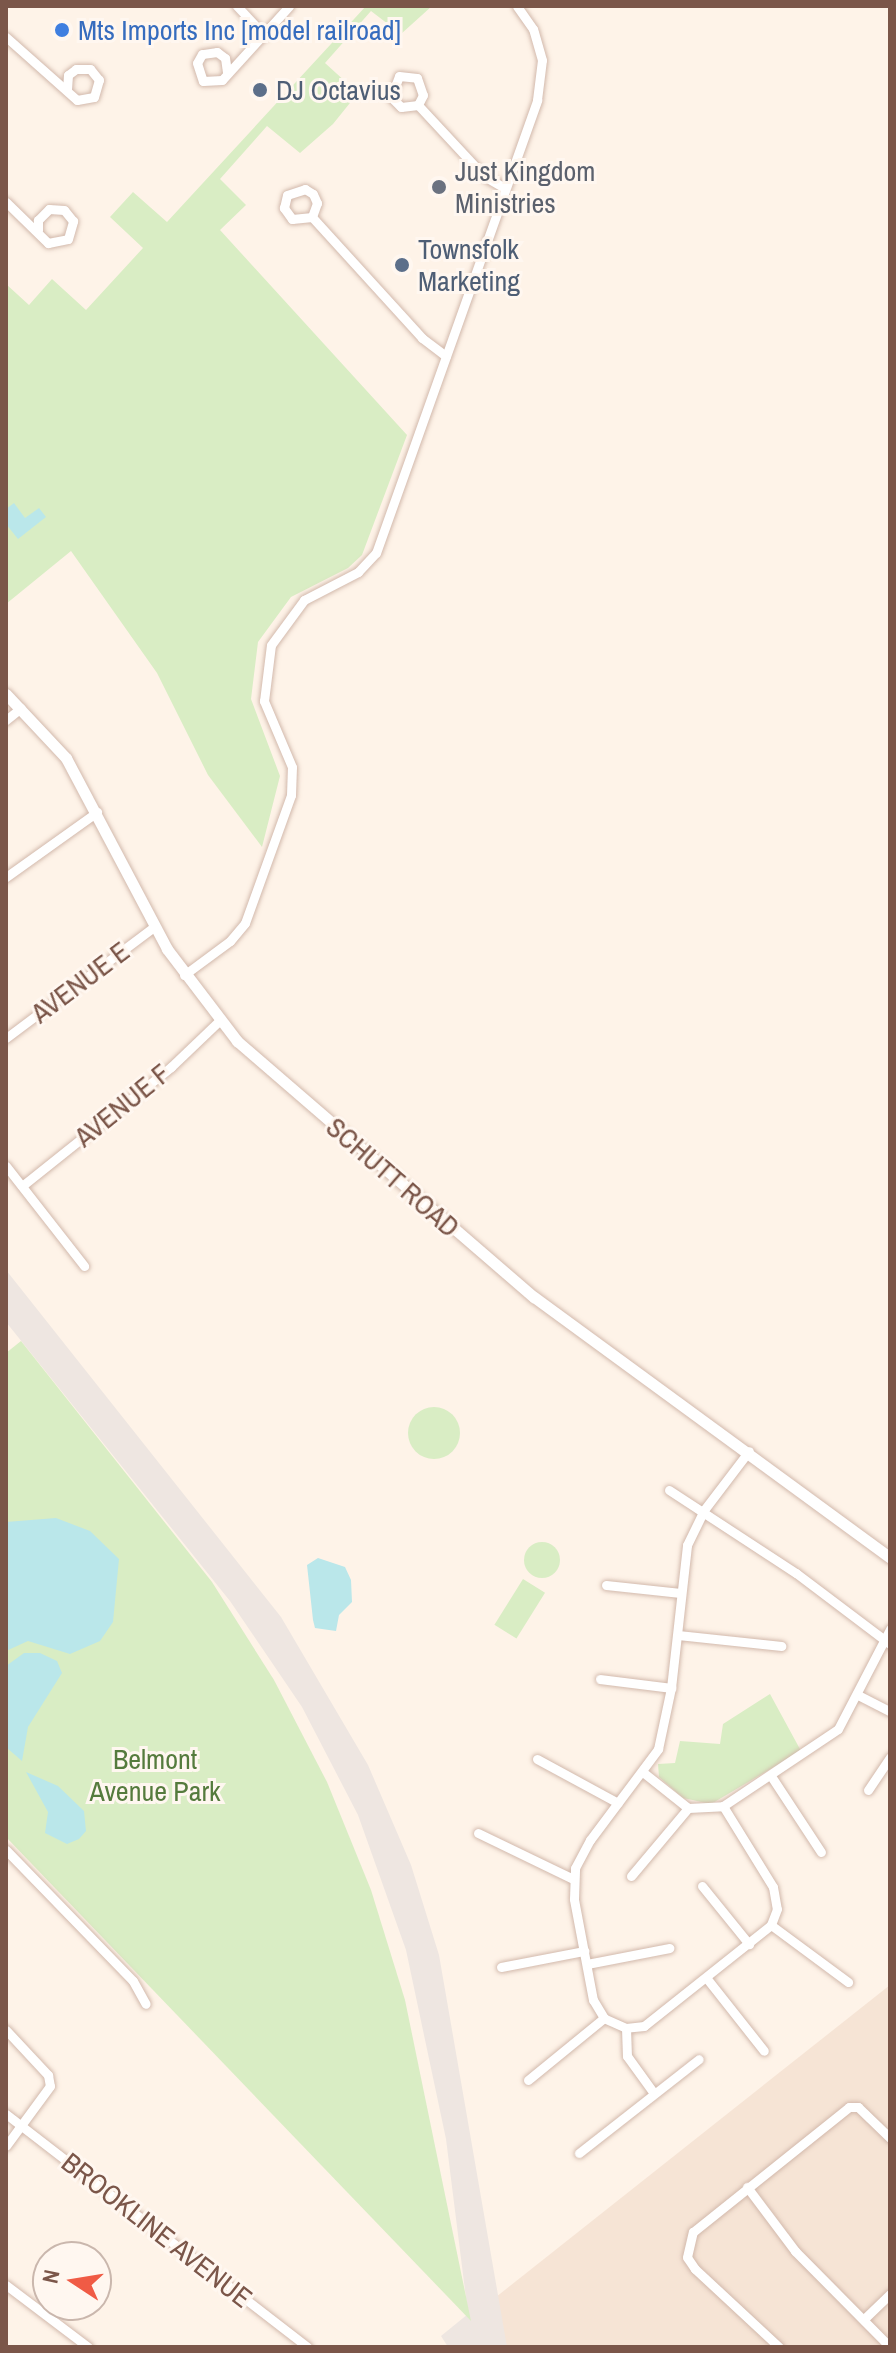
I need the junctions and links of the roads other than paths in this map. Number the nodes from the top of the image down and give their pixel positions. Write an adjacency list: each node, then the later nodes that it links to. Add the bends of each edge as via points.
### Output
1 (237, 6): 4 (street)
2 (289, 6): 4 (street)
3 (517, 6): 9 (street, via 539,43 543,72)
4 (264, 35): 6 (street)
5 (6, 37): 7 (street)
6 (227, 72)
7 (67, 90)
8 (418, 105): 9 (street, via 484,176)
9 (505, 188): 13 (street)
10 (6, 202): 12 (street)
11 (312, 217): 13 (street, via 422,338)
12 (38, 230): 12 (street, via 38,220 49,209 64,210 73,221 72,235 59,244 43,240)
13 (446, 356): 20 (street, via 376,553 358,572 304,600 271,645 264,701 292,767 291,795 245,923)
14 (6, 694): 15 (street, SCHUTT ROAD)
15 (21, 708): 16 (street); 17 (street, SCHUTT ROAD, via 66,758)
16 (6, 720)
17 (97, 812): 18 (street); 19 (street, SCHUTT ROAD)
18 (6, 877)
19 (154, 927): 20 (street, SCHUTT ROAD); 22 (street, AVENUE E)
20 (184, 975): 21 (street, SCHUTT ROAD)
21 (219, 1021): 24 (street, AVENUE F, via 171,1067); 26 (street, SCHUTT ROAD, via 278,1079 534,1297)
22 (6, 1038)
23 (6, 1166): 24 (street)
24 (22, 1186): 25 (street)
25 (84, 1266)
26 (749, 1451): 28 (street); 29 (street, SCHUTT ROAD)
27 (669, 1490): 28 (street)
28 (704, 1510): 31 (street, via 687,1545); 34 (street)
29 (890, 1558)
30 (606, 1585): 31 (street)
31 (681, 1593): 33 (street)
32 (890, 1629): 34 (street)
33 (678, 1635): 35 (street); 37 (street)
34 (887, 1642): 38 (street)
35 (781, 1646)
36 (600, 1679): 37 (street)
37 (671, 1688): 42 (street, via 658,1749)
38 (858, 1695): 39 (street); 43 (street, via 828,1740)
39 (890, 1711)
40 (890, 1757): 44 (street)
41 (537, 1759): 45 (street)
42 (644, 1773): 45 (street); 47 (street)
43 (771, 1776): 46 (street); 50 (street)
44 (868, 1790)
45 (618, 1803): 52 (street, via 590,1840)
46 (723, 1806): 47 (street); 54 (street, via 773,1887 777,1909)
47 (688, 1808): 51 (street)
48 (478, 1833): 52 (street)
49 (6, 1850): 62 (street, via 133,1981)
50 (821, 1852)
51 (631, 1876)
52 (573, 1879): 57 (street)
53 (702, 1886): 55 (street)
54 (771, 1925): 55 (street); 61 (street)
55 (749, 1944): 60 (street)
56 (669, 1948): 58 (street)
57 (584, 1951): 58 (street); 59 (street)
58 (587, 1964): 63 (street, via 593,2000)
59 (501, 1967)
60 (708, 1980): 64 (street, via 644,2026); 66 (street)
61 (848, 1982)
62 (146, 2004)
63 (604, 2018): 64 (street); 68 (street)
64 (626, 2028): 69 (street, via 627,2056)
65 (6, 2030): 71 (street, via 50,2082)
66 (764, 2051)
67 (699, 2059): 69 (street)
68 (528, 2080)
69 (653, 2092): 74 (street)
70 (6, 2114): 71 (street, BROOKLINE AVENUE)
71 (22, 2126): 73 (street); 80 (street, BROOKLINE AVENUE)
72 (890, 2138): 75 (street, via 858,2107 849,2107)
73 (6, 2146)
74 (579, 2153)
75 (747, 2187): 78 (street, via 795,2251); 81 (street, via 693,2232 687,2257)
76 (6, 2285): 79 (street)
77 (890, 2294): 78 (street)
78 (865, 2318): 82 (street)
79 (88, 2347)
80 (308, 2347)
81 (779, 2347)
82 (890, 2347)

